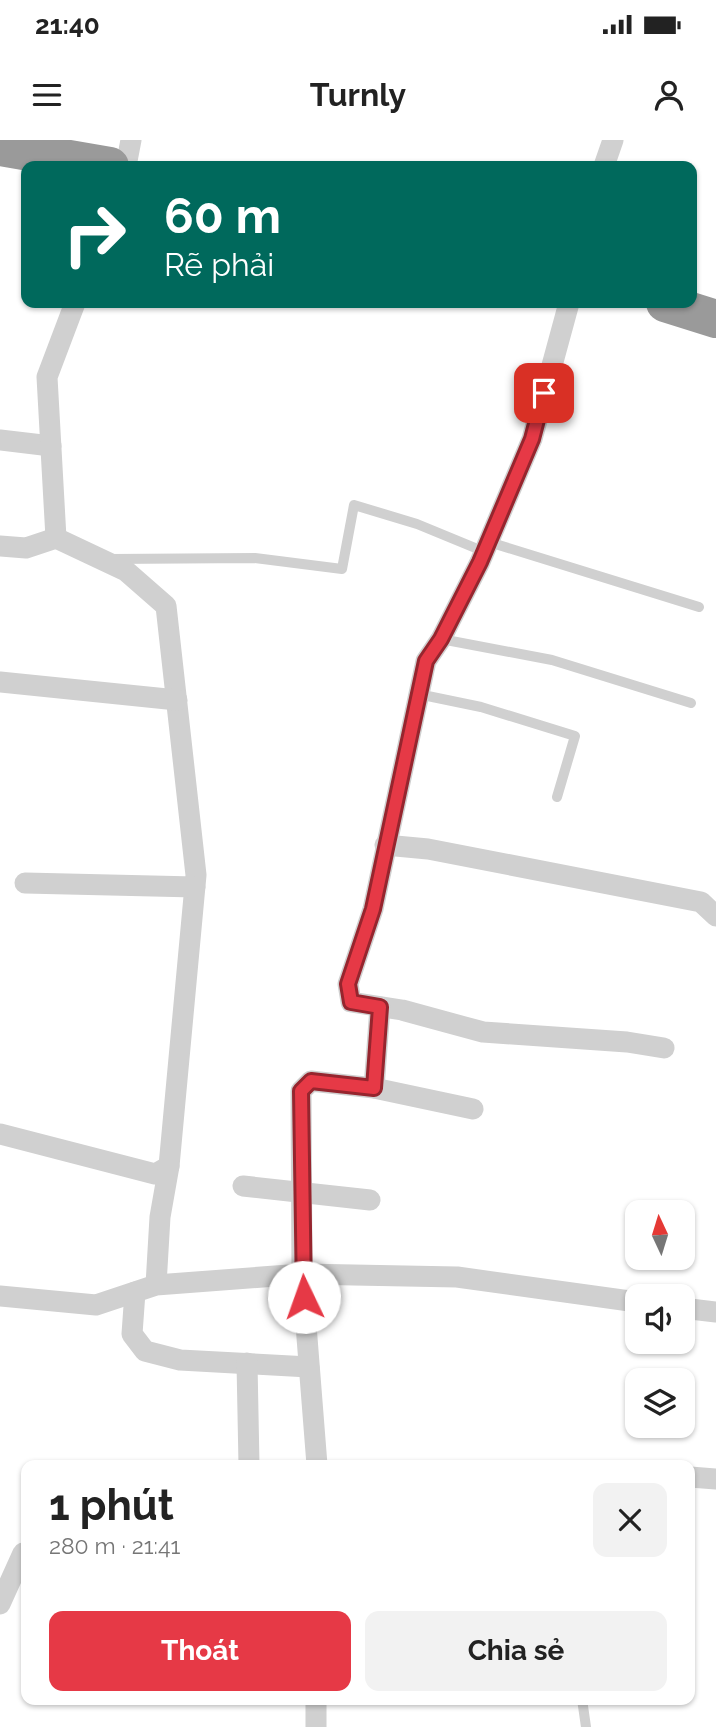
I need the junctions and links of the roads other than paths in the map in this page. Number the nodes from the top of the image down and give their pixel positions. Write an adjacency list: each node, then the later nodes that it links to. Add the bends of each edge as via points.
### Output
1 (131, 140): 5 (street)
2 (613, 140): 6 (street)
3 (0, 147): 4 (highway)
4 (81, 161)
5 (127, 161)
6 (606, 161)
7 (73, 308): 12 (street, via 47,377)
8 (568, 308): 15 (street, via 532,439)
9 (681, 308): 10 (highway)
10 (716, 319)
11 (0, 440): 12 (street)
12 (51, 446): 13 (street)
13 (56, 538): 14 (street, via 26,548); 16 (street)
14 (0, 546)
15 (487, 547): 16 (lane, via 355,505 342,569 255,558); 17 (lane); 18 (street)
16 (100, 559): 21 (street, via 126,571 166,606)
17 (699, 607)
18 (441, 639): 20 (street, via 426,661); 22 (lane, via 552,660)
19 (0, 682): 21 (street)
20 (418, 694): 23 (lane, via 481,707 575,736); 24 (street)
21 (177, 700): 26 (street)
22 (691, 703)
23 (557, 797)
24 (386, 845): 27 (street, via 428,849 701,902); 28 (street, via 373,909 348,984 351,1002)
25 (25, 883): 26 (street)
26 (195, 887): 33 (street)
27 (716, 916)
28 (380, 1007): 29 (street, via 483,1032); 30 (street)
29 (664, 1048)
30 (374, 1088): 31 (street); 35 (street, via 311,1081 301,1091)
31 (473, 1109)
32 (0, 1134): 33 (street, via 155,1174)
33 (169, 1166): 38 (street)
34 (243, 1185): 35 (street)
35 (301, 1193): 36 (street); 37 (street)
36 (370, 1200)
37 (302, 1274): 38 (street); 41 (street, via 457,1277); 45 (street)
38 (156, 1285): 39 (street)
39 (135, 1292): 40 (street, via 96,1305); 44 (street, via 132,1334 145,1351 180,1360)
40 (0, 1296)
41 (625, 1300)
42 (695, 1310): 43 (street)
43 (716, 1312)
44 (247, 1363): 45 (street); 46 (street)
45 (309, 1367): 47 (street)
46 (249, 1460)
47 (317, 1460)
48 (695, 1477): 49 (street)
49 (716, 1479)
50 (21, 1557): 51 (street)
51 (0, 1604)
52 (316, 1705): 54 (street)
53 (583, 1705): 55 (lane)
54 (316, 1727)
55 (586, 1727)

